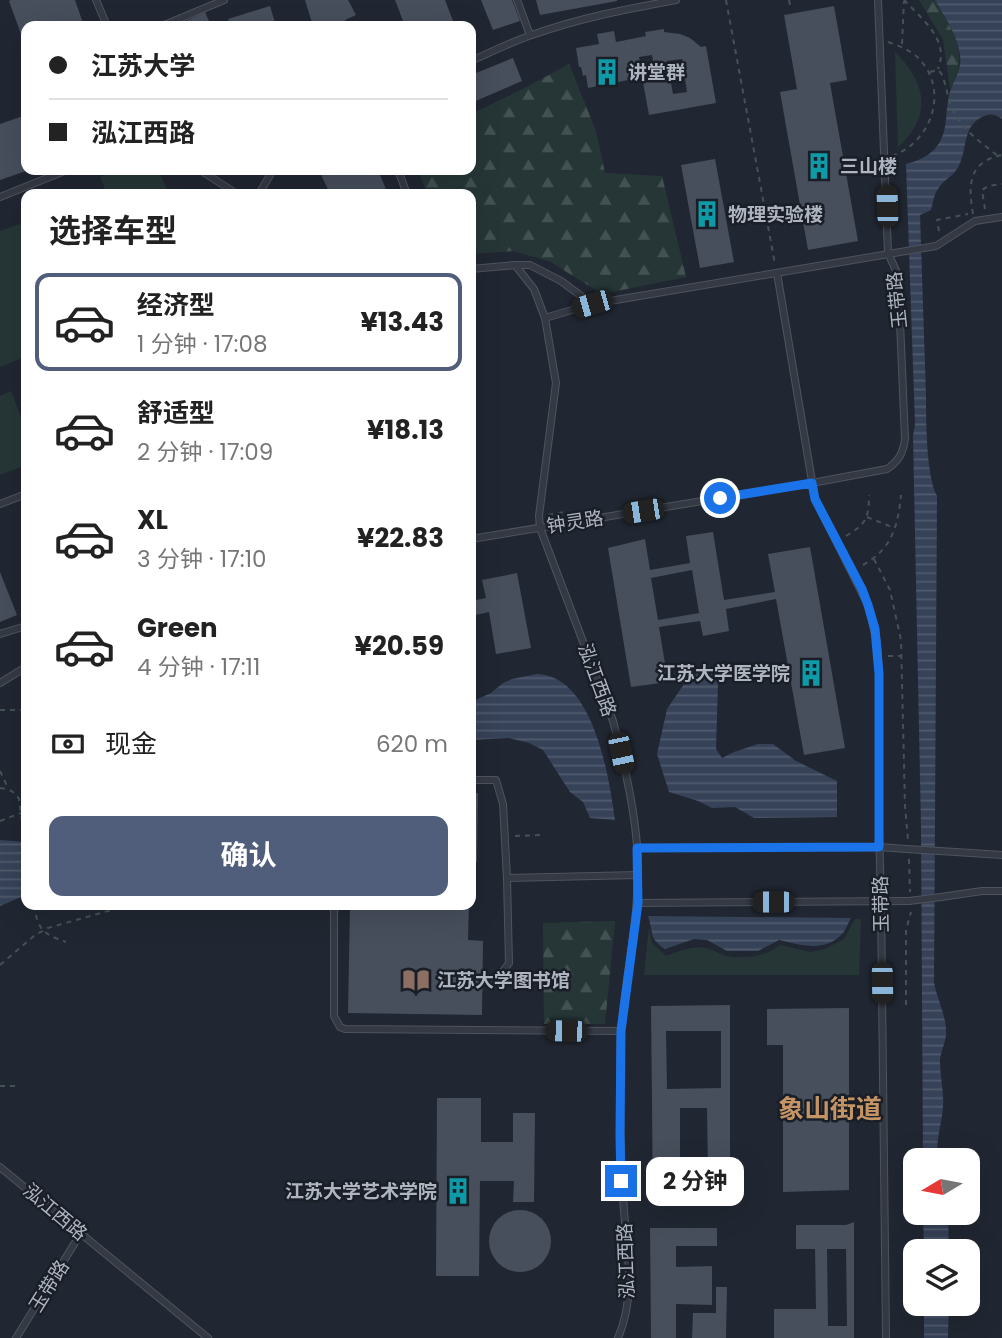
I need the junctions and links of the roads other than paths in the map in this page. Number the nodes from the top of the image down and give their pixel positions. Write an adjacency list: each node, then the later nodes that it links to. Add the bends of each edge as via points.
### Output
1 (96, 0): 6 (lane)
2 (224, 0): 7 (lane)
3 (517, 0): 8 (lane)
4 (676, 0): 8 (lane, via 609,12)
5 (878, 0): 15 (lane, 玉带路)
6 (105, 21)
7 (174, 21)
8 (530, 35): 9 (lane)
9 (476, 59)
10 (55, 175): 13 (lane)
11 (208, 175): 12 (lane)
12 (229, 189)
13 (0, 197)
14 (1002, 217): 15 (lane, via 975,221 936,246)
15 (888, 253): 18 (lane); 21 (lane, 玉带路, via 898,275 905,439 903,452)
16 (515, 265): 17 (lane); 19 (lane, via 530,265); 20 (lane, via 534,289)
17 (476, 269)
18 (777, 273): 19 (lane); 22 (lane, 玉带路)
19 (592, 304): 20 (lane)
20 (545, 318): 25 (lane, via 556,383)
21 (887, 469): 22 (lane, 钟灵路)
22 (812, 483): 25 (lane, 钟灵路); 32 (lane, 玉带路, via 815,499 865,597 875,629)
23 (21, 496): 24 (lane)
24 (0, 504)
25 (540, 528): 26 (lane, 钟灵路); 33 (lane, 泓江西路, via 612,721 628,783)
26 (476, 538)
27 (21, 628): 28 (lane)
28 (0, 634)
29 (21, 670): 30 (lane)
30 (0, 683)
31 (476, 780): 36 (lane, via 496,780 503,804)
32 (879, 847): 33 (lane); 34 (lane, bridge); 38 (lane, 玉带路)
33 (637, 848): 35 (lane, 泓江西路)
34 (1002, 855)
35 (638, 875): 36 (lane); 39 (lane, 泓江西路)
36 (507, 878): 41 (lane, via 509,963)
37 (1002, 891): 38 (lane, bridge)
38 (881, 902): 39 (lane); 48 (lane, 玉带路)
39 (638, 903): 42 (lane, 泓江西路)
40 (334, 910): 42 (lane, via 334,1016 340,1027)
41 (494, 984)
42 (621, 1031): 47 (lane, 泓江西路, via 621,1181 629,1293)
43 (0, 1167): 44 (lane, 泓江西路)
44 (81, 1233): 45 (lane, 玉带路); 46 (lane, 泓江西路)
45 (16, 1338)
46 (208, 1338)
47 (618, 1338)
48 (886, 1338)

